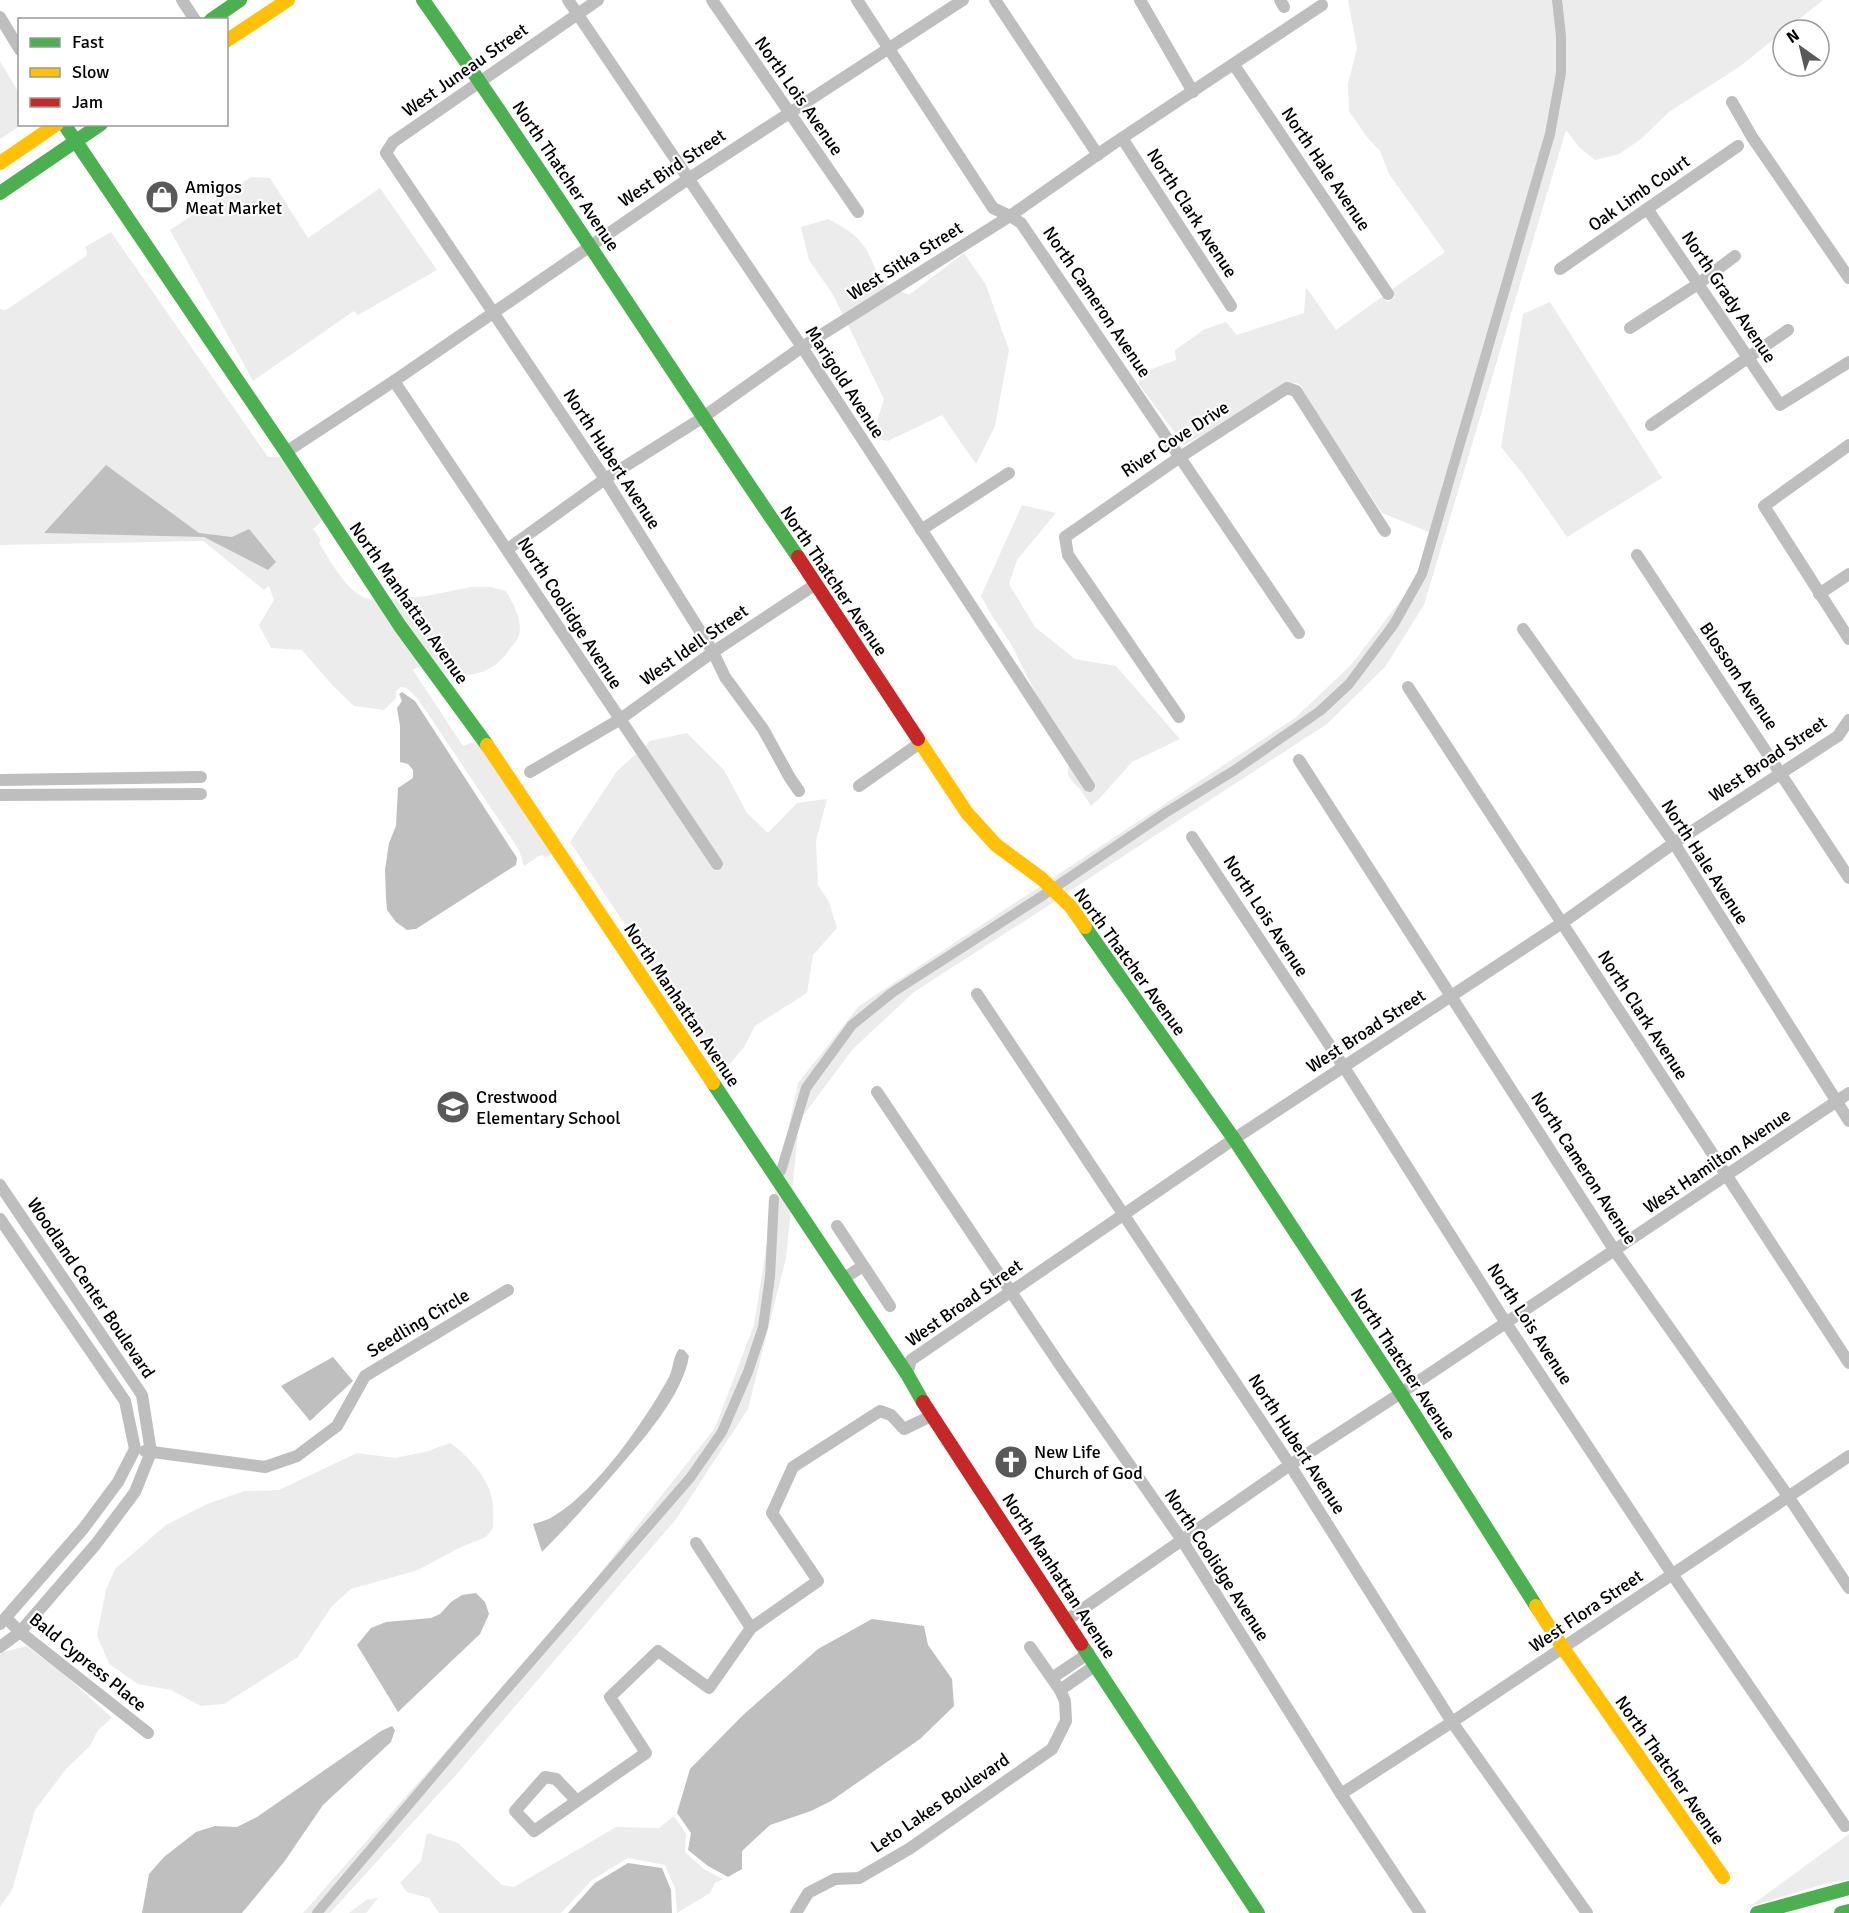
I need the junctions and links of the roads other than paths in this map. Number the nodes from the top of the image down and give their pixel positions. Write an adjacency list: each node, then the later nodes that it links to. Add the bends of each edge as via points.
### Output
1 (182, 0): 15 (street)
2 (240, 0): 16 (street)
3 (288, 0): 17 (street)
4 (423, 0): 21 (street, North Thatcher Avenue)
5 (568, 0): 13 (street, Marigold Avenue)
6 (598, 0): 13 (street, West Juneau Street)
7 (712, 0): 24 (street, North Lois Avenue)
8 (857, 0): 19 (street, North Cameron Avenue)
9 (963, 0): 19 (street, West Bird Street)
10 (995, 0): 32 (street)
11 (1140, 0): 22 (street)
12 (1322, 5): 20 (street, West Sitka Street)
13 (578, 13): 21 (street, West Juneau Street); 34 (street, Marigold Avenue)
14 (0, 17): 18 (street)
15 (194, 18)
16 (214, 18)
17 (228, 40)
18 (18, 47)
19 (891, 48): 24 (street, West Bird Street); 38 (street, North Cameron Avenue, via 993,208)
20 (1234, 64): 22 (street, West Sitka Street); 44 (street, North Hale Avenue)
21 (480, 81): 31 (street, West Juneau Street, via 393,142); 39 (street, North Thatcher Avenue)
22 (1192, 92): 28 (street, West Sitka Street)
23 (1732, 102): 42 (street)
24 (790, 113): 34 (street, West Bird Street); 37 (street, North Lois Avenue)
25 (54, 126): 33 (street)
26 (65, 126): 29 (street, North Manhattan Avenue)
27 (98, 126): 29 (street)
28 (1122, 138): 32 (street, West Sitka Street); 45 (street, North Clark Avenue)
29 (75, 142): 35 (street); 56 (street, North Manhattan Avenue)
30 (1738, 147): 36 (street, Oak Limb Court)
31 (386, 153): 46 (street, North Hubert Avenue)
32 (1098, 155): 38 (street, West Sitka Street)
33 (0, 163)
34 (688, 178): 39 (street, West Bird Street); 49 (street, Marigold Avenue)
35 (0, 193)
36 (1648, 210): 41 (street, Oak Limb Court); 43 (street, North Grady Avenue)
37 (858, 212)
38 (1011, 216): 49 (street, West Sitka Street); 57 (street, North Cameron Avenue, via 1021,223)
39 (591, 245): 46 (street, West Bird Street); 53 (street, North Thatcher Avenue)
40 (1736, 256): 43 (street)
41 (1560, 269)
42 (1849, 279)
43 (1698, 284): 47 (street); 50 (street, North Grady Avenue)
44 (1388, 294)
45 (1231, 306)
46 (493, 311): 52 (street, West Bird Street); 59 (street, North Hubert Avenue)
47 (1630, 328)
48 (1788, 330): 50 (street)
49 (801, 347): 53 (street, West Sitka Street); 60 (street, Marigold Avenue)
50 (1748, 357): 51 (street, North Grady Avenue, via 1780,405); 54 (street)
51 (1849, 363)
52 (394, 381): 56 (street, West Bird Street); 62 (street, North Coolidge Avenue)
53 (702, 418): 59 (street, West Sitka Street); 65 (street, North Thatcher Avenue)
54 (1652, 425)
55 (1849, 445): 66 (street, via 1764,506)
56 (286, 452): 106 (street, North Manhattan Avenue, via 400,626 499,762)
57 (1180, 457): 61 (street, River Cove Drive, via 1287,388 1296,391); 68 (street, North Cameron Avenue); 72 (street, River Cove Drive, via 1065,537 1068,555)
58 (1009, 473): 60 (street)
59 (605, 479): 62 (street, West Sitka Street); 70 (street, North Hubert Avenue)
60 (921, 530): 82 (street, Marigold Avenue)
61 (1385, 531)
62 (508, 549): 73 (street, North Coolidge Avenue)
63 (1637, 555): 78 (street, Blossom Avenue)
64 (1849, 574): 66 (street)
65 (816, 584): 70 (street, West Idell Street); 75 (street, North Thatcher Avenue)
66 (1819, 594): 69 (street)
67 (1522, 629): 87 (street, North Hale Avenue)
68 (1299, 633)
69 (1849, 639)
70 (713, 652): 73 (street, West Idell Street); 83 (street, North Hubert Avenue)
71 (1408, 687): 90 (street, North Clark Avenue)
72 (1179, 717)
73 (619, 720): 77 (street, West Idell Street); 88 (street, North Coolidge Avenue)
74 (1849, 720): 78 (street, West Broad Street, via 1838,736)
75 (920, 743): 81 (street); 98 (street, North Thatcher Avenue, via 967,813 996,845 1056,892 1085,926)
76 (1299, 760): 92 (street, North Cameron Avenue)
77 (530, 772)
78 (1782, 774): 87 (street, West Broad Street); 89 (street, Blossom Avenue)
79 (201, 777): 80 (street)
80 (0, 780)
81 (859, 786)
82 (1089, 786)
83 (799, 791)
84 (201, 794): 85 (street)
85 (0, 795)
86 (1192, 837): 93 (street, North Lois Avenue)
87 (1674, 843): 90 (street, West Broad Street); 96 (street, North Hale Avenue)
88 (717, 864)
89 (1849, 879)
90 (1562, 923): 92 (street, West Broad Street); 99 (street, North Clark Avenue)
91 (977, 994): 101 (street, North Hubert Avenue)
92 (1452, 996): 93 (street, West Broad Street); 104 (street, North Cameron Avenue)
93 (1344, 1067): 98 (street, West Broad Street); 110 (street, North Lois Avenue)
94 (877, 1092): 108 (street, North Coolidge Avenue)
95 (1849, 1094): 96 (street, West Hamilton Avenue)
96 (1837, 1102): 97 (street, North Hale Avenue); 99 (street, West Hamilton Avenue)
97 (1849, 1121)
98 (1234, 1138): 101 (street, West Broad Street); 113 (street, North Thatcher Avenue)
99 (1727, 1176): 104 (street, West Hamilton Avenue); 111 (street, North Clark Avenue)
100 (0, 1185): 116 (street, Woodland Center Boulevard, via 142,1395)
101 (1125, 1214): 108 (street, West Broad Street); 118 (street, North Hubert Avenue)
102 (0, 1219): 115 (street, Woodland Center Boulevard, via 125,1401)
103 (837, 1226): 105 (street)
104 (1615, 1251): 110 (street, West Hamilton Avenue); 119 (street, North Cameron Avenue)
105 (863, 1266): 106 (street); 109 (street)
106 (843, 1279): 112 (street, North Manhattan Avenue)
107 (508, 1290): 116 (street, Seedling Circle, via 365,1376 337,1426 297,1456 265,1467)
108 (1011, 1293): 112 (street, West Broad Street, via 911,1360); 120 (street, North Coolidge Avenue)
109 (890, 1306)
110 (1506, 1323): 113 (street, West Hamilton Avenue); 122 (street, North Lois Avenue)
111 (1849, 1363)
112 (907, 1374): 114 (street, North Manhattan Avenue)
113 (1401, 1393): 118 (street, West Hamilton Avenue); 130 (street, North Thatcher Avenue)
114 (932, 1416): 124 (street, North Manhattan Avenue); 126 (street, via 904,1429 891,1414 880,1411 793,1467 772,1513 818,1581)
115 (135, 1449): 116 (street, Seedling Circle); 125 (street, via 118,1482 97,1510)
116 (151, 1452): 127 (street, via 135,1492)
117 (1849, 1456): 119 (street, West Flora Street)
118 (1290, 1465): 120 (street, West Hamilton Avenue); 134 (street, North Hubert Avenue)
119 (1788, 1496): 122 (street, West Flora Street); 123 (street, North Cameron Avenue)
120 (1182, 1540): 124 (street, West Hamilton Avenue); 136 (street, North Coolidge Avenue)
121 (696, 1543): 126 (street)
122 (1672, 1574): 130 (street, West Flora Street); 138 (street, North Lois Avenue)
123 (1849, 1588)
124 (1067, 1620): 131 (street, North Manhattan Avenue)
125 (3, 1621): 127 (street, Bald Cypress Place)
126 (751, 1628): 137 (street, via 709,1688 658,1651 610,1697 646,1753)
127 (20, 1632): 128 (street); 135 (street, Bald Cypress Place)
128 (0, 1647)
129 (1030, 1647): 132 (street, Leto Lakes Boulevard)
130 (1563, 1648): 134 (street, West Flora Street); 139 (street, North Thatcher Avenue)
131 (1092, 1659): 132 (street); 133 (street); 143 (street, North Manhattan Avenue)
132 (1052, 1678): 133 (street, Leto Lakes Boulevard)
133 (1060, 1690): 142 (street, Leto Lakes Boulevard, via 1066,1721 1052,1749 909,1849 859,1878 835,1879 808,1893)
134 (1452, 1722): 136 (street, West Flora Street); 145 (street, North Hubert Avenue)
135 (148, 1733)
136 (1341, 1794): 144 (street, North Coolidge Avenue)
137 (577, 1802): 137 (street, via 534,1831 515,1810 545,1777 556,1779)
138 (1845, 1826)
139 (1723, 1876)
140 (1849, 1888): 146 (street)
141 (1849, 1911): 147 (street)
142 (796, 1913)
143 (1258, 1913)
144 (1420, 1913)
145 (1587, 1913)
146 (1757, 1913)
147 (1841, 1913)

